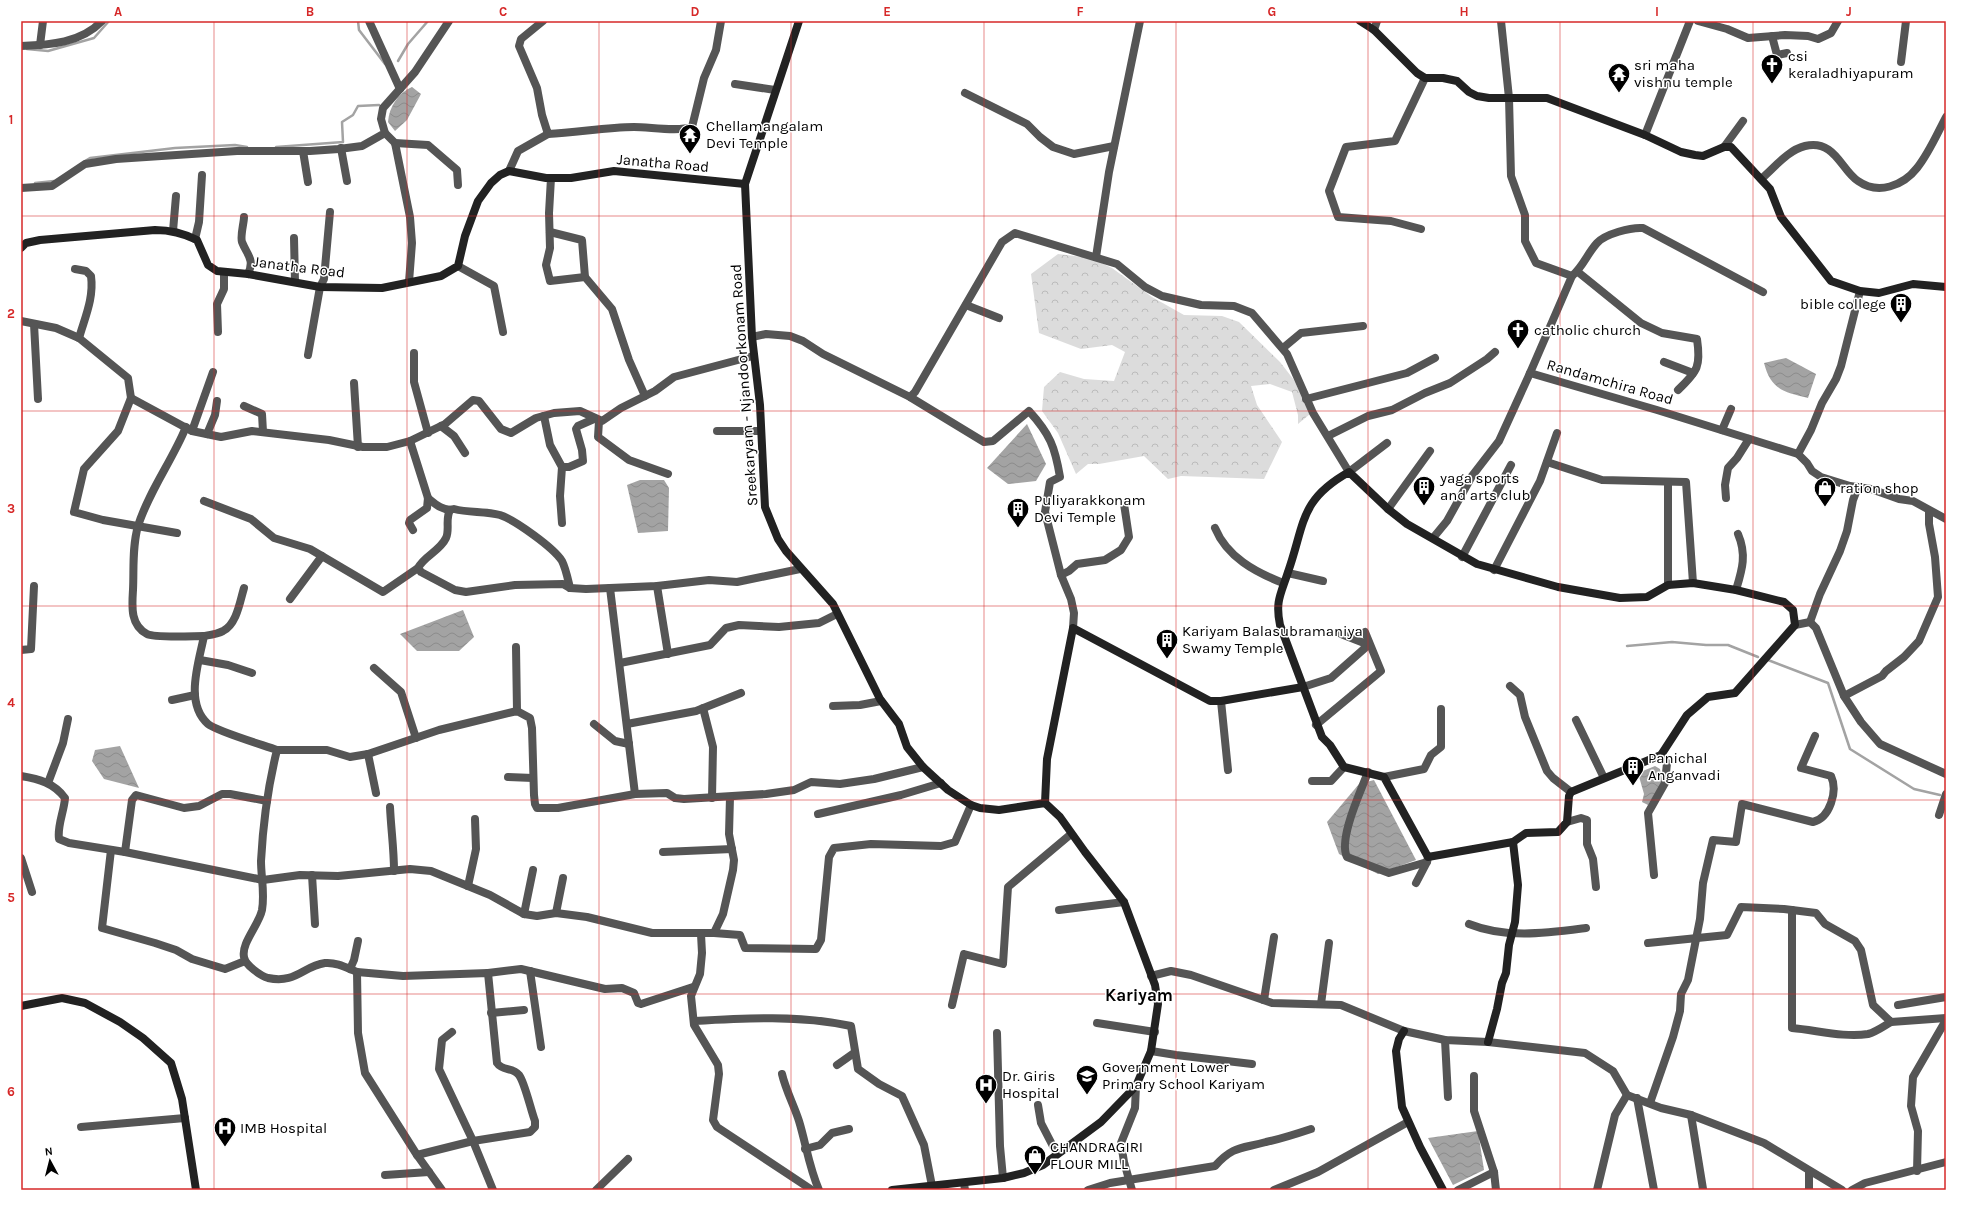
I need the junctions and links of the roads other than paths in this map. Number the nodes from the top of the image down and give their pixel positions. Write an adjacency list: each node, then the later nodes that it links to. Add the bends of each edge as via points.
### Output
1 (43, 21): 18 (street)
2 (102, 21): 18 (street, via 79,37)
3 (369, 21): 24 (street)
4 (449, 21): 24 (street, via 415,72)
5 (543, 21): 31 (street, via 522,39 519,46 537,88)
6 (721, 21): 31 (street, via 716,50 704,78 692,127 684,130 664,127 607,128)
7 (799, 21): 25 (street, Sreekaryam - Njandoorkonam Road)
8 (1140, 21): 34 (street)
9 (1360, 21): 16 (street)
10 (1377, 21): 16 (street)
11 (1501, 21): 27 (street)
12 (1690, 21): 32 (street)
13 (1698, 21): 17 (street, via 1748,38)
14 (1838, 21): 17 (street, via 1831,33 1818,40 1808,36)
15 (1906, 21): 21 (street)
16 (1374, 30): 22 (street, via 1403,61)
17 (1772, 36): 20 (street, via 1777,55)
18 (40, 45): 19 (street)
19 (21, 46)
20 (1787, 53)
21 (1901, 62)
22 (1425, 78): 27 (street, via 1457,81 1477,96); 50 (street, via 1396,141 1346,147 1329,191 1338,217 1391,221)
23 (736, 84): 25 (street)
24 (400, 89): 30 (street, via 383,108 381,119)
25 (775, 90): 44 (street, Sreekaryam - Njandoorkonam Road)
26 (965, 93): 34 (street, via 1022,122 1053,147 1067,152 1074,154)
27 (1509, 98): 32 (street, via 1548,98); 61 (street, via 1511,176 1525,215 1525,241 1536,263)
28 (1946, 117): 41 (street, via 1917,168 1900,184 1891,188 1868,186 1857,180 1839,158 1819,146 1806,146 1794,150)
29 (1743, 121): 35 (street)
30 (385, 133): 33 (street); 36 (street, via 362,146)
31 (548, 134): 38 (street, via 518,151)
32 (1645, 135): 35 (street, via 1682,152 1695,155 1709,154)
33 (395, 143): 45 (street, via 428,145 456,170); 64 (street, via 410,217 412,244)
34 (1114, 146): 56 (street)
35 (1724, 147): 41 (street, via 1731,147 1740,154)
36 (341, 148): 37 (street); 42 (street)
37 (304, 151): 43 (street); 46 (street, via 237,151 116,159 85,164 52,186)
38 (509, 170): 40 (street, Janatha Road); 57 (street, via 491,183 478,201 465,236)
39 (202, 175): 54 (street, via 199,222)
40 (551, 178): 44 (street, Janatha Road, via 614,172); 52 (street)
41 (1761, 179): 67 (street, via 1770,189 1781,217 1831,281)
42 (347, 181)
43 (308, 182)
44 (745, 184): 76 (street, Sreekaryam - Njandoorkonam Road)
45 (458, 185)
46 (21, 188)
47 (176, 196): 51 (street)
48 (330, 212): 65 (street, via 324,279)
49 (244, 217): 60 (street, via 241,241 250,255)
50 (1422, 228)
51 (173, 231): 54 (street); 55 (street, via 155,230 40,240 26,243)
52 (550, 232): 62 (street, via 582,240); 62 (street, via 546,265 550,280)
53 (294, 238): 63 (street)
54 (195, 239): 59 (street, Janatha Road, via 198,240 208,266)
55 (21, 248)
56 (1096, 257): 69 (street, via 1015,232 1002,242); 78 (street, via 1117,264 1145,287 1162,296 1200,305 1234,306 1252,313)
57 (458, 266): 64 (street, Janatha Road, via 441,276); 75 (street, via 494,286)
58 (75, 269): 77 (street, via 86,271 91,276 92,286)
59 (224, 273): 60 (street, Janatha Road); 74 (street, via 224,289 217,304)
60 (248, 274): 63 (street, Janatha Road)
61 (1575, 274): 68 (street, via 1597,242 1628,228 1643,228); 86 (street); 87 (street, via 1641,323 1662,333 1697,338 1698,366)
62 (585, 277): 90 (street, via 612,309 629,360)
63 (295, 282): 65 (street, Janatha Road)
64 (409, 282): 65 (street, Janatha Road, via 382,288)
65 (320, 287): 81 (street)
66 (1946, 287): 67 (street, via 1914,284 1879,293)
67 (1860, 291): 116 (street, via 1841,366)
68 (1763, 292)
69 (966, 305): 70 (street); 91 (street)
70 (999, 318)
71 (21, 321): 72 (street)
72 (34, 324): 77 (street, via 56,328); 93 (street)
73 (1363, 326): 78 (street, via 1301,333)
74 (218, 332)
75 (503, 332)
76 (752, 337): 82 (street, Sreekaryam - Njandoorkonam Road); 91 (street, via 766,334 790,336)
77 (79, 338): 92 (street, via 128,378)
78 (1283, 348): 94 (street)
79 (1495, 352): 109 (street, via 1450,383 1392,410 1368,416)
80 (414, 353): 106 (street, via 414,382)
81 (308, 355)
82 (753, 356): 90 (street, via 674,377 655,392); 104 (street, Sreekaryam - Njandoorkonam Road)
83 (1435, 358): 94 (street, via 1407,372)
84 (1664, 362): 87 (street)
85 (212, 372): 101 (street)
86 (1530, 373): 102 (street, Randamchira Road); 138 (street, Randamchira Road, via 1499,441 1472,476)
87 (1693, 373): 89 (street)
88 (354, 383): 113 (street)
89 (1678, 390)
90 (645, 396): 99 (street)
91 (910, 397): 145 (street, via 984,442 993,441 1029,411 1046,430 1056,454 1060,477 1050,482 1045,512)
92 (131, 398): 101 (street); 133 (street, via 118,431 84,469 74,512)
93 (38, 399)
94 (1306, 399): 109 (street)
95 (217, 401): 108 (street, via 215,415)
96 (244, 406): 105 (street, via 262,414)
97 (1731, 409): 102 (street)
98 (544, 416): 99 (street, via 580,411 586,412); 100 (street, via 511,433 501,429 479,401 473,400); 119 (street, via 550,445)
99 (596, 420): 119 (street, via 576,429 583,461); 121 (street, via 598,437 629,460)
100 (441, 426): 106 (street); 115 (street, via 454,436)
101 (189, 429): 108 (street); 133 (street, via 157,484)
102 (1722, 430): 110 (street, Randamchira Road)
103 (718, 431): 104 (street)
104 (761, 431): 142 (street, Sreekaryam - Njandoorkonam Road, via 765,506 778,539)
105 (263, 432): 108 (street, via 252,431 221,437); 113 (street)
106 (428, 432): 111 (street)
107 (1558, 433): 117 (street)
108 (207, 434)
109 (1328, 436): 120 (street)
110 (1749, 439): 116 (street, Randamchira Road); 125 (street, via 1728,468)
111 (410, 441): 113 (street, via 388,447); 124 (street)
112 (1387, 443): 120 (street)
113 (358, 446)
114 (1430, 451): 128 (street)
115 (465, 454)
116 (1798, 454): 123 (street, via 1815,475)
117 (1547, 462): 122 (street, via 1602,480); 143 (street, via 1540,481)
118 (1511, 465): 140 (street)
119 (562, 467): 132 (street)
120 (1349, 472): 128 (street); 144 (street, via 1320,493 1306,513)
121 (668, 474)
122 (1668, 482): 148 (street, via 1686,482); 149 (street)
123 (1858, 487): 130 (street, via 1913,501 1925,506); 158 (street, via 1840,551)
124 (428, 498): 129 (street, via 438,506); 135 (street, via 427,508 410,520)
125 (1726, 498)
126 (204, 501): 139 (street, via 251,519 274,538 310,549)
127 (1124, 504): 145 (street, via 1129,537 1121,550 1105,560 1077,564)
128 (1388, 509): 138 (street, via 1407,524)
129 (450, 510): 141 (street, via 447,515 446,539); 153 (street, via 486,512 502,516 552,548 562,562)
130 (1929, 511): 131 (street); 175 (street, via 1938,594 1919,641 1882,676)
131 (1946, 519)
132 (562, 523)
133 (138, 526): 136 (street); 163 (street, via 131,610 138,627 148,634)
134 (1215, 528): 147 (street, via 1220,540 1238,558 1263,575)
135 (413, 530)
136 (177, 534)
137 (1738, 534): 155 (street, via 1742,542 1744,566)
138 (1433, 538): 140 (street)
139 (322, 556): 141 (street, via 383,592); 156 (street)
140 (1462, 557): 143 (street)
141 (418, 568): 153 (street, via 448,587 466,592 516,585 562,584)
142 (800, 569): 151 (street, via 737,582 709,580); 157 (street, Sreekaryam - Njandoorkonam Road, via 833,604)
143 (1494, 570): 149 (street, via 1558,587 1620,598 1647,597)
144 (1288, 573): 146 (street); 147 (street)
145 (1061, 574): 160 (street, via 1071,599 1074,613)
146 (1323, 581)
147 (1283, 583): 172 (street, via 1277,603 1280,625)
148 (1693, 583): 149 (street); 155 (street)
149 (1668, 585)
150 (34, 586): 165 (street, via 31,649)
151 (657, 586): 154 (street); 166 (street)
152 (244, 588): 163 (street, via 232,622 224,631)
153 (570, 588): 154 (street)
154 (610, 588): 168 (street)
155 (1736, 590): 159 (street, via 1788,604 1793,610)
156 (290, 599)
157 (838, 614): 166 (street, via 818,623 779,627 739,625 726,628 710,645); 177 (street, Sreekaryam - Njandoorkonam Road)
158 (1810, 622): 159 (street); 175 (street, via 1816,628)
159 (1795, 625): 193 (street, via 1735,693 1708,697 1687,715)
160 (1073, 628): 178 (street, via 1210,701); 214 (street, via 1047,760)
161 (1365, 632): 187 (street, via 1380,671)
162 (1341, 634): 172 (street, via 1360,640 1365,648 1331,678)
163 (204, 636): 167 (street)
164 (516, 646): 182 (street)
165 (21, 650)
166 (668, 654): 168 (street)
167 (200, 660): 170 (street); 174 (street)
168 (620, 663): 186 (street)
169 (374, 668): 189 (street, via 401,692)
170 (252, 673)
171 (1510, 686): 207 (street, via 1520,695 1525,717 1547,771)
172 (1303, 687): 178 (street); 187 (street)
173 (741, 693): 180 (street)
174 (195, 695): 176 (street); 191 (street, via 199,713 208,725)
175 (1844, 696): 198 (street, via 1880,744)
176 (172, 700)
177 (881, 701): 179 (street); 194 (street, Sreekaryam - Njandoorkonam Road, via 899,724 907,747)
178 (1221, 702): 196 (street)
179 (833, 706)
180 (703, 708): 186 (street); 212 (street, via 713,747)
181 (1441, 709): 201 (street, via 1441,747 1431,755 1424,770)
182 (517, 711): 189 (street); 202 (street, via 530,718)
183 (68, 719): 205 (street, via 63,743)
184 (1576, 720): 203 (street)
185 (594, 724): 190 (street, via 616,741)
186 (626, 724): 190 (street)
187 (1316, 725): 195 (street)
188 (1815, 736): 251 (street, via 1801,768 1831,776 1834,781 1828,811 1821,821 1813,822 1742,804 1736,842 1713,840 1703,883)
189 (416, 738): 192 (street)
190 (629, 744): 209 (street)
191 (277, 750): 192 (street, via 327,750 350,757); 213 (street)
192 (368, 754): 208 (street)
193 (1661, 755): 203 (street); 231 (street, via 1667,763 1665,783 1648,813)
194 (923, 767): 206 (street, Sreekaryam - Njandoorkonam Road); 211 (street, via 874,779 840,784 811,782 794,790)
195 (1344, 767): 197 (street); 204 (street, via 1331,781)
196 (1228, 770)
197 (1368, 772): 201 (street); 227 (street, via 1352,812 1346,836 1346,858 1389,873)
198 (1946, 774)
199 (21, 776): 205 (street)
200 (508, 777): 202 (street)
201 (1384, 777): 227 (street)
202 (534, 778): 209 (street, via 534,804 537,808 558,808)
203 (1604, 778): 207 (street)
204 (1312, 782)
205 (48, 783): 223 (street, via 58,789 65,798 58,832 59,839)
206 (940, 783): 215 (street, Sreekaryam - Njandoorkonam Road); 217 (street, via 901,795)
207 (1571, 792): 220 (street)
208 (376, 793)
209 (635, 794): 212 (street, via 667,793 675,798 684,799)
210 (1946, 794): 218 (street)
211 (730, 797): 212 (street); 224 (street, via 729,834)
212 (712, 798)
213 (267, 801): 225 (street, via 222,794 199,806 184,808 136,795 132,800); 234 (street, via 261,863)
214 (1045, 803): 215 (street, Sreekaryam - Njandoorkonam Road, via 999,810); 221 (street, via 1057,813)
215 (971, 805): 247 (street, via 952,844 871,844 834,848 829,857 821,940 816,949 745,948 740,935)
216 (390, 807): 230 (street)
217 (818, 814)
218 (1939, 815)
219 (475, 819): 236 (street, via 476,849)
220 (1567, 822): 222 (street, via 1558,832 1526,833); 237 (street, via 1581,818 1587,820 1587,844 1593,859)
221 (1072, 834): 239 (street); 264 (street, via 1008,887 1003,964 964,954)
222 (1513, 842): 227 (street); 249 (street, via 1518,885)
223 (111, 850): 225 (street); 255 (street, via 102,928 155,943 192,959 225,969)
224 (732, 850): 226 (street); 247 (street, via 734,860 731,886 723,914)
225 (125, 852): 234 (street)
226 (663, 852)
227 (1428, 859): 235 (street)
228 (22, 864): 238 (street)
229 (533, 870): 242 (street)
230 (394, 871): 232 (street, via 338,876); 236 (street, via 431,871)
231 (1654, 874)
232 (312, 875): 234 (street); 244 (street)
233 (563, 878): 243 (street)
234 (263, 880): 255 (street, via 262,910 254,932 245,945)
235 (1416, 883)
236 (468, 886): 242 (street)
237 (1596, 887)
238 (32, 892)
239 (1124, 902): 240 (street); 259 (street)
240 (1059, 910)
241 (1792, 910): 251 (street, via 1741,907 1727,935); 271 (street, via 1816,913 1825,924 1855,941 1861,950 1873,1005); 271 (street, via 1792,1028 1839,1035 1869,1034)
242 (524, 914): 243 (street)
243 (556, 914): 248 (street, via 603,920 652,933)
244 (315, 924)
245 (1469, 924): 249 (street, via 1484,930)
246 (1586, 928): 249 (street)
247 (714, 933): 248 (street)
248 (702, 934): 260 (street, via 700,974)
249 (1512, 935): 278 (street, via 1498,1010)
250 (1274, 937): 262 (street)
251 (1696, 939): 254 (street); 290 (street, via 1688,980 1681,994 1674,1037)
252 (358, 941): 256 (street)
253 (1329, 943): 263 (street)
254 (1648, 943)
255 (245, 961): 256 (street, via 266,978 285,980 326,963)
256 (354, 971): 258 (street, via 403,976); 301 (street, via 358,1033 365,1072)
257 (530, 971): 258 (street, via 514,969); 260 (street, via 605,989 622,988 634,993 641,1004); 279 (street)
258 (488, 973): 268 (street)
259 (1151, 976): 262 (street, via 1171,971 1192,975); 275 (street, via 1158,1004)
260 (693, 987): 270 (street, via 691,996)
261 (1946, 997): 265 (street)
262 (1264, 1000): 263 (street, via 1272,1003)
263 (1321, 1004): 273 (street, via 1340,1005)
264 (952, 1005)
265 (1898, 1005)
266 (21, 1006): 293 (street, via 62,998 71,999 120,1022 172,1063)
267 (524, 1010): 268 (street)
268 (491, 1013): 298 (street, via 497,1063 501,1068 512,1070 520,1076 535,1128 530,1132)
269 (1946, 1019): 271 (street); 305 (street, via 1913,1078 1911,1106 1918,1131)
270 (694, 1021): 281 (street, via 823,1020 851,1026); 318 (street, via 700,1037 718,1065 713,1120 717,1128)
271 (1891, 1022)
272 (1097, 1023): 275 (street)
273 (1404, 1031): 277 (street); 294 (street, via 1399,1039 1396,1061 1402,1107)
274 (452, 1032): 298 (street, via 442,1040 439,1069)
275 (1155, 1032): 280 (street)
276 (997, 1033): 309 (street)
277 (1445, 1040): 278 (street); 288 (street)
278 (1488, 1042): 287 (street, via 1585,1053 1613,1071)
279 (541, 1047)
280 (1151, 1051): 282 (street); 286 (street)
281 (854, 1053): 283 (street); 311 (street, via 858,1069 902,1096 924,1145)
282 (1252, 1064)
283 (837, 1065)
284 (782, 1074): 299 (street, via 799,1122)
285 (1474, 1076): 307 (street, via 1474,1111)
286 (1136, 1086): 300 (street, via 1101,1122); 310 (street, via 1135,1108 1121,1143)
287 (1627, 1095): 289 (street); 327 (street, via 1615,1115)
288 (1448, 1097)
289 (1637, 1098): 290 (street); 328 (street)
290 (1650, 1104): 292 (street)
291 (1038, 1105): 300 (street, via 1041,1123)
292 (1691, 1115): 304 (street, via 1764,1143); 313 (street)
293 (186, 1118): 295 (street); 314 (street)
294 (1408, 1122): 323 (street, via 1318,1172); 324 (street)
295 (81, 1127)
296 (849, 1129): 299 (street, via 832,1133 820,1145)
297 (1311, 1129): 310 (street, via 1265,1143 1238,1147 1215,1166)
298 (473, 1141): 301 (street); 316 (street)
299 (805, 1149): 319 (street)
300 (1057, 1154): 309 (street, via 1043,1165)
301 (417, 1155): 306 (street)
302 (628, 1159): 317 (street)
303 (1946, 1162): 305 (street)
304 (1809, 1171): 329 (street); 330 (street)
305 (1917, 1171): 331 (street, via 1865,1183)
306 (429, 1172): 308 (street); 315 (street)
307 (1494, 1172): 325 (street); 326 (street)
308 (385, 1175)
309 (1003, 1178): 312 (street)
310 (1129, 1180): 321 (street); 322 (street)
311 (932, 1186): 312 (street); 320 (street)
312 (965, 1186)
313 (1703, 1189)
314 (196, 1190)
315 (442, 1190)
316 (492, 1190)
317 (596, 1190)
318 (812, 1190)
319 (819, 1190)
320 (892, 1190)
321 (1088, 1190)
322 (1132, 1190)
323 (1274, 1190)
324 (1443, 1190)
325 (1458, 1190)
326 (1496, 1190)
327 (1597, 1190)
328 (1654, 1190)
329 (1809, 1190)
330 (1842, 1190)
331 (1852, 1190)

